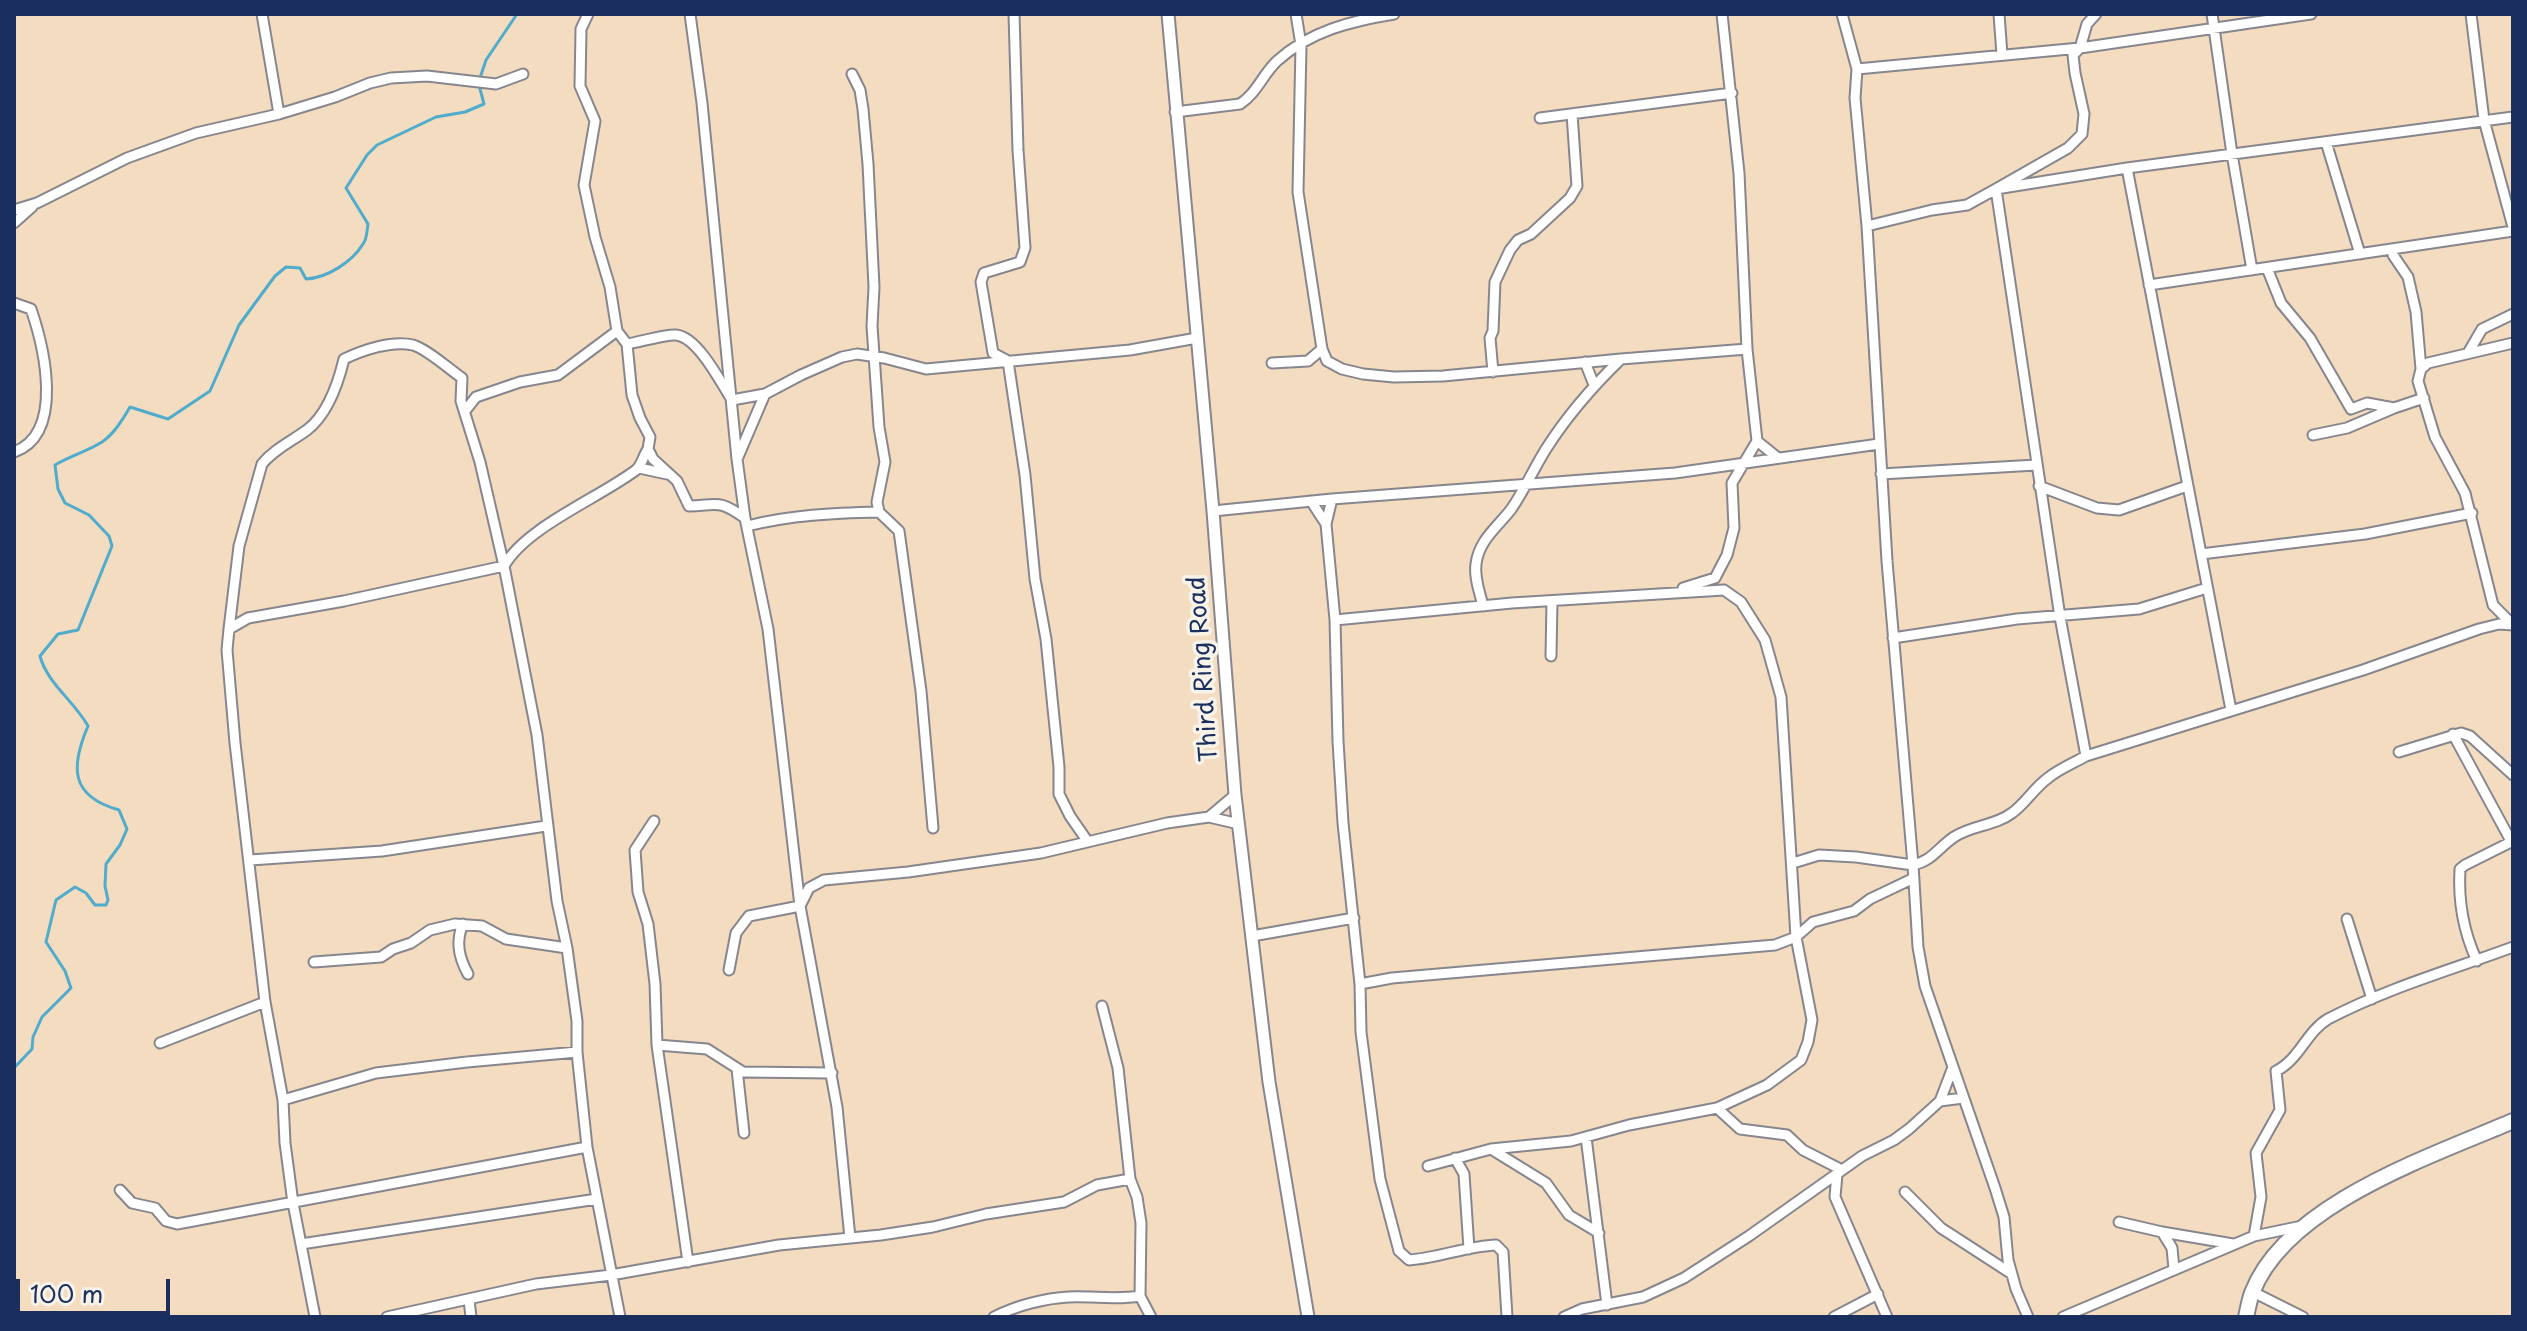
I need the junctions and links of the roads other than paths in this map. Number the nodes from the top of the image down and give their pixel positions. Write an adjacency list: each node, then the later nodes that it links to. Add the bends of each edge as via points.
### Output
1 (262, 14): 24 (street)
2 (588, 14): 45 (street, via 581,29 580,86 595,121 584,185)
3 (690, 14): 62 (street)
4 (1014, 14): 54 (street, via 1025,248 1020,262 984,273 981,282 993,353)
5 (1168, 14): 23 (street, Third Ring Road)
6 (1296, 14): 16 (street)
7 (1394, 14): 16 (street, via 1322,31)
8 (1722, 14): 22 (street)
9 (1842, 14): 19 (street)
10 (1999, 14): 18 (street)
11 (2096, 14): 17 (street)
12 (2212, 14): 15 (street)
13 (2311, 14): 15 (street)
14 (2471, 14): 28 (street)
15 (2213, 30): 17 (street); 30 (street)
16 (1301, 45): 23 (street, via 1277,61 1240,104); 49 (street, via 1298,192)
17 (2080, 48): 18 (street); 32 (street, via 2073,55 2084,114 2082,134 2068,148)
18 (2002, 55): 19 (street)
19 (1857, 69): 36 (street)
20 (523, 74): 24 (street, via 496,84 427,76 391,78)
21 (852, 74): 52 (street, via 863,109)
22 (1732, 93): 25 (street); 50 (street)
23 (1175, 112): 46 (street, Third Ring Road)
24 (279, 114): 33 (street, via 196,133 127,158)
25 (1572, 114): 27 (street); 58 (street, via 1577,186 1531,234 1514,244 1501,268 1490,338)
26 (2513, 117): 28 (street)
27 (1540, 118)
28 (2484, 120): 29 (street); 37 (street)
29 (2326, 142): 30 (street); 38 (street)
30 (2232, 154): 31 (street); 41 (street)
31 (2127, 168): 32 (street); 42 (street)
32 (1996, 189): 36 (street, via 1967,205); 74 (street)
33 (37, 203): 34 (street); 35 (street)
34 (14, 210)
35 (14, 223)
36 (1867, 226): 67 (street)
37 (2513, 229): 38 (street)
38 (2360, 254): 40 (street)
39 (2393, 255): 57 (street, via 2408,277)
40 (2267, 268): 41 (street); 63 (street, via 2281,303 2310,338 2351,409 2367,403)
41 (2252, 270): 42 (street)
42 (2149, 285): 80 (street)
43 (14, 303): 69 (street, via 31,309 41,339 47,408 30,442)
44 (2513, 314): 51 (street, via 2482,329)
45 (617, 331): 48 (street); 64 (street, via 558,375 476,397)
46 (1197, 338): 54 (street); 83 (street, Third Ring Road)
47 (2513, 343): 51 (street)
48 (627, 344): 62 (street, via 675,335 689,339); 68 (street, via 632,395 650,437)
49 (1322, 349): 56 (street, via 1308,361); 58 (street, via 1327,361 1363,374)
50 (1747, 349): 53 (street); 66 (street)
51 (2468, 353): 57 (street)
52 (874, 358): 54 (street, via 926,369); 60 (street, via 842,357); 84 (street, via 885,462)
53 (1621, 359): 55 (street); 59 (street)
54 (1008, 361): 112 (street, via 1046,639 1059,794)
55 (1585, 362): 58 (street); 59 (street)
56 (1272, 363)
57 (2421, 369): 61 (street, via 2418,381)
58 (1493, 372)
59 (1594, 385): 78 (street)
60 (765, 394): 62 (street); 72 (street)
61 (2424, 398): 63 (street); 85 (street, via 2435,437)
62 (732, 400): 72 (street)
63 (2394, 408): 65 (street, via 2347,428)
64 (465, 411): 89 (street); 97 (street, via 462,378 414,345 396,344 344,359 338,388 311,428 262,464 239,546)
65 (2313, 435)
66 (1757, 441): 70 (street); 73 (street)
67 (1879, 444): 70 (street); 77 (street)
68 (648, 449): 71 (street); 75 (street)
69 (14, 452)
70 (1778, 458): 73 (street)
71 (653, 459): 75 (street); 76 (street)
72 (737, 459): 86 (street)
73 (1746, 463): 78 (street); 91 (street, via 1732,483 1734,528 1715,578)
74 (2036, 465): 77 (street); 79 (street)
75 (639, 468): 76 (street); 89 (street, via 546,528 512,553)
76 (670, 474): 86 (street, via 689,506 722,505)
77 (1881, 474): 98 (street)
78 (1525, 483): 81 (street); 93 (street, via 1481,546 1476,564)
79 (2039, 486): 80 (street, via 2097,508 2119,510); 94 (street)
80 (2187, 486): 88 (street)
81 (1332, 499): 82 (street); 87 (street)
82 (1311, 501): 83 (street); 87 (street)
83 (1213, 511): 105 (street, Third Ring Road)
84 (879, 512): 86 (street); 110 (street, via 899,531)
85 (2472, 513): 88 (street, via 2365,534); 96 (street, via 2493,605)
86 (746, 522): 117 (street, via 768,629)
87 (1326, 524): 95 (street)
88 (2201, 554): 90 (street)
89 (504, 566): 97 (street, via 248,618); 109 (street, via 537,735)
90 (2207, 588): 94 (street, via 2139,609); 100 (street)
91 (1670, 593): 92 (street); 114 (street, via 1724,590 1741,602 1765,640 1781,697)
92 (1552, 601): 93 (street); 99 (street)
93 (1483, 606): 95 (street)
94 (2060, 617): 98 (street); 103 (street)
95 (1335, 620): 118 (street, via 1343,823)
96 (2512, 624): 100 (street, via 2479,629)
97 (229, 629): 113 (street, via 235,743)
98 (1893, 638): 115 (street)
99 (1551, 656)
100 (2231, 710): 103 (street)
101 (2453, 734): 102 (street); 104 (street, via 2470,736); 111 (street)
102 (2399, 752)
103 (2086, 756): 115 (street, via 2049,777 2015,812 1961,832 1933,857)
104 (2513, 775)
105 (1235, 795): 106 (street); 108 (street, Third Ring Road)
106 (1209, 817): 108 (street); 112 (street)
107 (654, 821): 134 (street, via 635,850 655,984)
108 (1239, 824): 121 (street, Third Ring Road)
109 (546, 826): 113 (street, via 382,851); 124 (street)
110 (933, 828)
111 (2512, 841): 125 (street, via 2460,869 2460,910)
112 (1088, 842): 117 (street, via 1041,853 824,880 809,888)
113 (250, 860): 131 (street)
114 (1793, 863): 115 (street, via 1819,855); 122 (street)
115 (1913, 865): 116 (street)
116 (1914, 878): 122 (street, via 1854,911 1813,922); 136 (street, via 1925,986)
117 (800, 906): 127 (street, via 749,916 736,933); 138 (street)
118 (1354, 918): 121 (street); 129 (street)
119 (2347, 919): 130 (street)
120 (463, 924): 124 (street, via 482,926 506,939); 126 (street, via 438,927 381,957); 128 (street, via 459,949)
121 (1252, 936): 184 (street, Third Ring Road, via 1269,1082)
122 (1796, 937): 129 (street, via 1775,945); 142 (street, via 1812,1020 1801,1060 1767,1085)
123 (2513, 947): 125 (street)
124 (567, 948): 135 (street)
125 (2477, 961): 130 (street)
126 (314, 962)
127 (729, 970)
128 (468, 974)
129 (1360, 984): 166 (street, via 1380,1179 1399,1251 1409,1260)
130 (2372, 999): 162 (street, via 2324,1021 2289,1065 2276,1071 2280,1110 2256,1153 2261,1197)
131 (265, 1002): 133 (street); 140 (street)
132 (1102, 1006): 151 (street, via 1118,1068)
133 (160, 1043)
134 (657, 1045): 137 (street, via 707,1049); 167 (street)
135 (577, 1052): 140 (street, via 376,1073); 146 (street)
136 (1953, 1067): 139 (street); 141 (street)
137 (737, 1069): 138 (street); 144 (street)
138 (832, 1073): 163 (street)
139 (1963, 1098): 141 (street); 169 (street, via 2004,1217)
140 (283, 1100): 157 (street)
141 (1940, 1101): 150 (street, via 1901,1135)
142 (1717, 1108): 145 (street); 150 (street, via 1740,1129 1787,1135)
143 (2513, 1121): 159 (highway, via 2356,1191)
144 (744, 1133)
145 (1586, 1137): 147 (street); 161 (street)
146 (587, 1147): 156 (street); 157 (street)
147 (1491, 1149): 148 (street); 161 (street, via 1546,1183 1569,1215)
148 (1455, 1158): 149 (street); 166 (street, via 1464,1174)
149 (1428, 1166)
150 (1840, 1172): 152 (street); 155 (street)
151 (1130, 1179): 163 (street, via 1097,1185 1064,1202); 173 (street, via 1141,1223)
152 (1819, 1187): 155 (street); 175 (street, via 1684,1278 1643,1297)
153 (120, 1190): 157 (street, via 132,1203 155,1208 166,1221 177,1224)
154 (1905, 1192): 169 (street, via 1941,1228)
155 (1835, 1197): 172 (street)
156 (597, 1199): 164 (street); 170 (street)
157 (293, 1203): 164 (street)
158 (2119, 1222): 160 (street)
159 (2307, 1225): 162 (street); 171 (highway, via 2267,1267)
160 (2162, 1232): 165 (street); 168 (street, via 2172,1248)
161 (1599, 1233): 175 (street)
162 (2254, 1236): 165 (street)
163 (850, 1238): 167 (street)
164 (301, 1244): 178 (street)
165 (2234, 1244): 168 (street)
166 (1469, 1249): 185 (street, via 1496,1245 1503,1252)
167 (688, 1262): 170 (street)
168 (2174, 1269): 177 (street)
169 (2012, 1274): 189 (street)
170 (611, 1275): 174 (street, via 536,1284); 181 (street)
171 (2253, 1292): 190 (highway); 191 (street)
172 (1878, 1294): 187 (street); 188 (street)
173 (1140, 1296): 182 (street, via 1066,1297); 183 (street)
174 (469, 1300): 179 (street); 180 (street)
175 (1607, 1305): 176 (street)
176 (1584, 1313): 186 (street)
177 (2066, 1316)
178 (315, 1317)
179 (387, 1317)
180 (471, 1317)
181 (620, 1317)
182 (994, 1317)
183 (1152, 1317)
184 (1308, 1317)
185 (1507, 1317)
186 (1564, 1317)
187 (1834, 1317)
188 (1887, 1317)
189 (2028, 1317)
190 (2246, 1317)
191 (2303, 1317)

